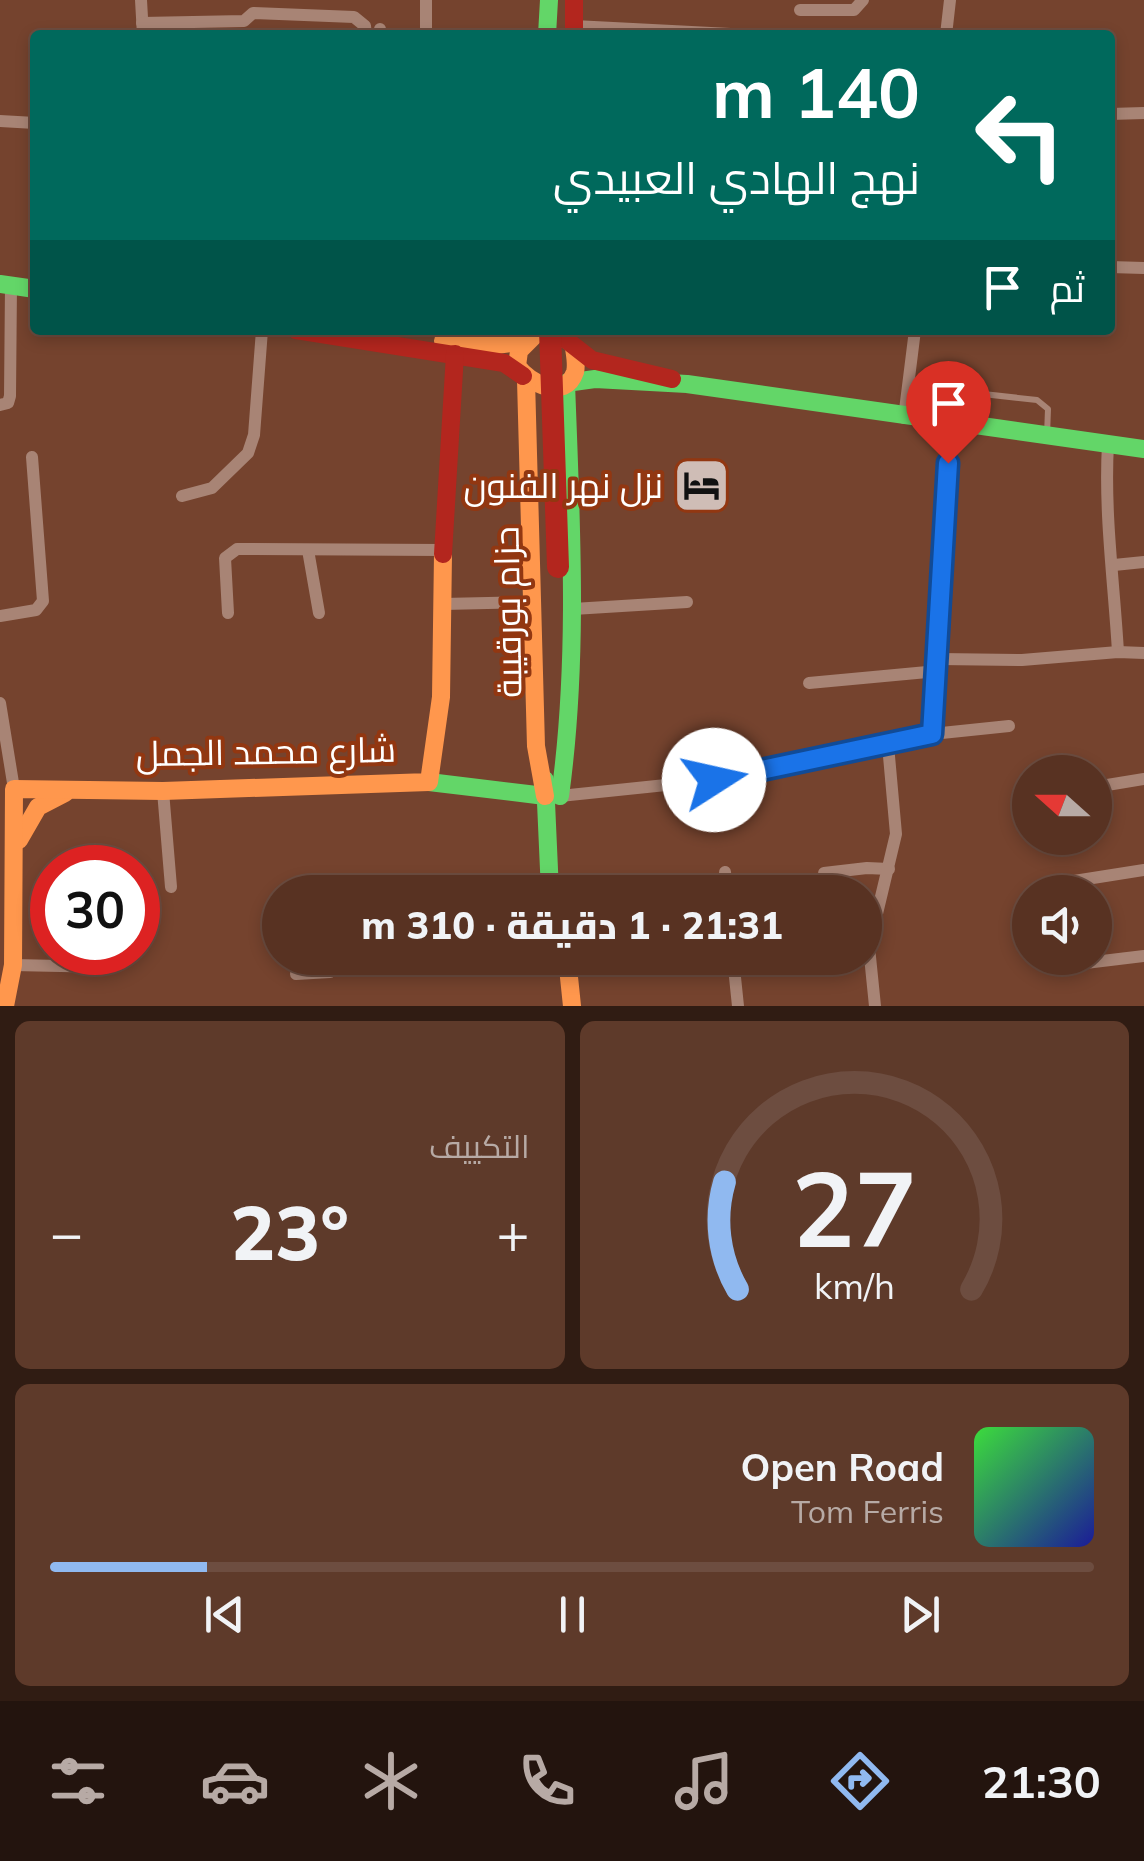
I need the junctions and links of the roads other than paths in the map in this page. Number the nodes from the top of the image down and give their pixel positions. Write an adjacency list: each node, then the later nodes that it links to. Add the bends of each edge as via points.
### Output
1 (141, 0): 10 (street)
2 (426, 0): 12 (street)
3 (540, 0): 13 (main road)
4 (549, 0): 14 (main road)
5 (562, 0): 15 (main road)
6 (574, 0): 16 (main road)
7 (863, 0): 9 (street, via 854,10)
8 (950, 0): 17 (street)
9 (800, 10)
10 (142, 29): 11 (street, via 244,21 254,13 354,17)
11 (365, 30)
12 (426, 30)
13 (539, 30)
14 (547, 30)
15 (569, 30)
16 (569, 30)
17 (947, 30)
18 (1144, 113): 19 (street)
19 (1115, 114)
20 (0, 121): 21 (street)
21 (30, 123)
22 (1115, 267): 23 (street)
23 (1144, 268)
24 (6, 284): 37 (street, via 10,396)
25 (262, 335): 44 (street, via 248,453 212,488)
26 (329, 335): 33 (main road)
27 (397, 335): 31 (main road, via 456,343)
28 (529, 335): 34 (main road, via 519,357)
29 (529, 335): 49 (main road, حزام بورقيبة)
30 (914, 335): 38 (street)
31 (497, 337)
32 (565, 337): 35 (main road, via 576,366); 36 (main road, via 592,360); 49 (main road, حزام بورقيبة, bridge)
33 (455, 354): 34 (main road, via 504,363); 46 (main road, شارع محمد الجمل)
34 (524, 378): 35 (main road, via 548,390); 71 (main road, via 536,746)
35 (566, 383): 36 (main road, via 599,378); 53 (main road)
36 (687, 384): 38 (main road)
37 (0, 405)
38 (904, 418): 39 (main road)
39 (950, 424): 40 (main road); 40 (lane, via 953,392 1024,398 1048,409); 59 (street)
40 (1046, 436): 41 (main road)
41 (1108, 444): 42 (main road); 48 (street, via 1105,493)
42 (1144, 450)
43 (32, 457): 56 (street, via 43,601 36,610)
44 (182, 496)
45 (308, 550): 46 (street); 54 (street, via 237,549 225,558); 55 (street)
46 (443, 550): 52 (main road, شارع محمد الجمل)
47 (1144, 562): 48 (street)
48 (1114, 566): 57 (street)
49 (551, 567): 71 (main road, حزام بورقيبة)
50 (526, 602): 52 (street)
51 (687, 602): 53 (street)
52 (443, 604): 66 (main road, شارع محمد الجمل, via 436,754)
53 (572, 609): 71 (main road, via 571,731)
54 (228, 613)
55 (319, 613)
56 (0, 616)
57 (1118, 652): 58 (street); 59 (street)
58 (1144, 654)
59 (938, 665): 60 (street); 63 (street)
60 (809, 683)
61 (0, 703): 68 (street)
62 (1009, 726): 63 (street)
63 (932, 734): 64 (street)
64 (888, 744): 71 (street, via 714,780); 73 (street, via 896,815)
65 (1144, 779): 67 (street)
66 (428, 782): 70 (main road, شارع محمد الجمل); 71 (main road)
67 (1112, 784)
68 (7, 789): 69 (main road, شارع محمد الجمل); 72 (main road)
69 (76, 790): 70 (main road, شارع محمد الجمل); 72 (main road, via 38,807)
70 (163, 791): 81 (street)
71 (553, 796): 77 (main road, حزام بورقيبة); 78 (main road, حزام بورقيبة)
72 (16, 850): 83 (main road)
73 (889, 870): 76 (street); 82 (street)
74 (1144, 870): 80 (street)
75 (724, 872): 79 (street)
76 (824, 873)
77 (551, 875)
78 (560, 875)
79 (724, 875)
80 (1112, 875)
81 (171, 887)
82 (882, 891)
83 (8, 913): 86 (main road)
84 (1144, 956): 85 (street)
85 (1112, 960)
86 (13, 966): 87 (street); 92 (main road)
87 (30, 966)
88 (555, 975): 93 (main road)
89 (569, 975): 94 (main road)
90 (735, 975): 95 (street)
91 (871, 975): 96 (street)
92 (5, 1006)
93 (558, 1006)
94 (572, 1006)
95 (738, 1006)
96 (875, 1006)

